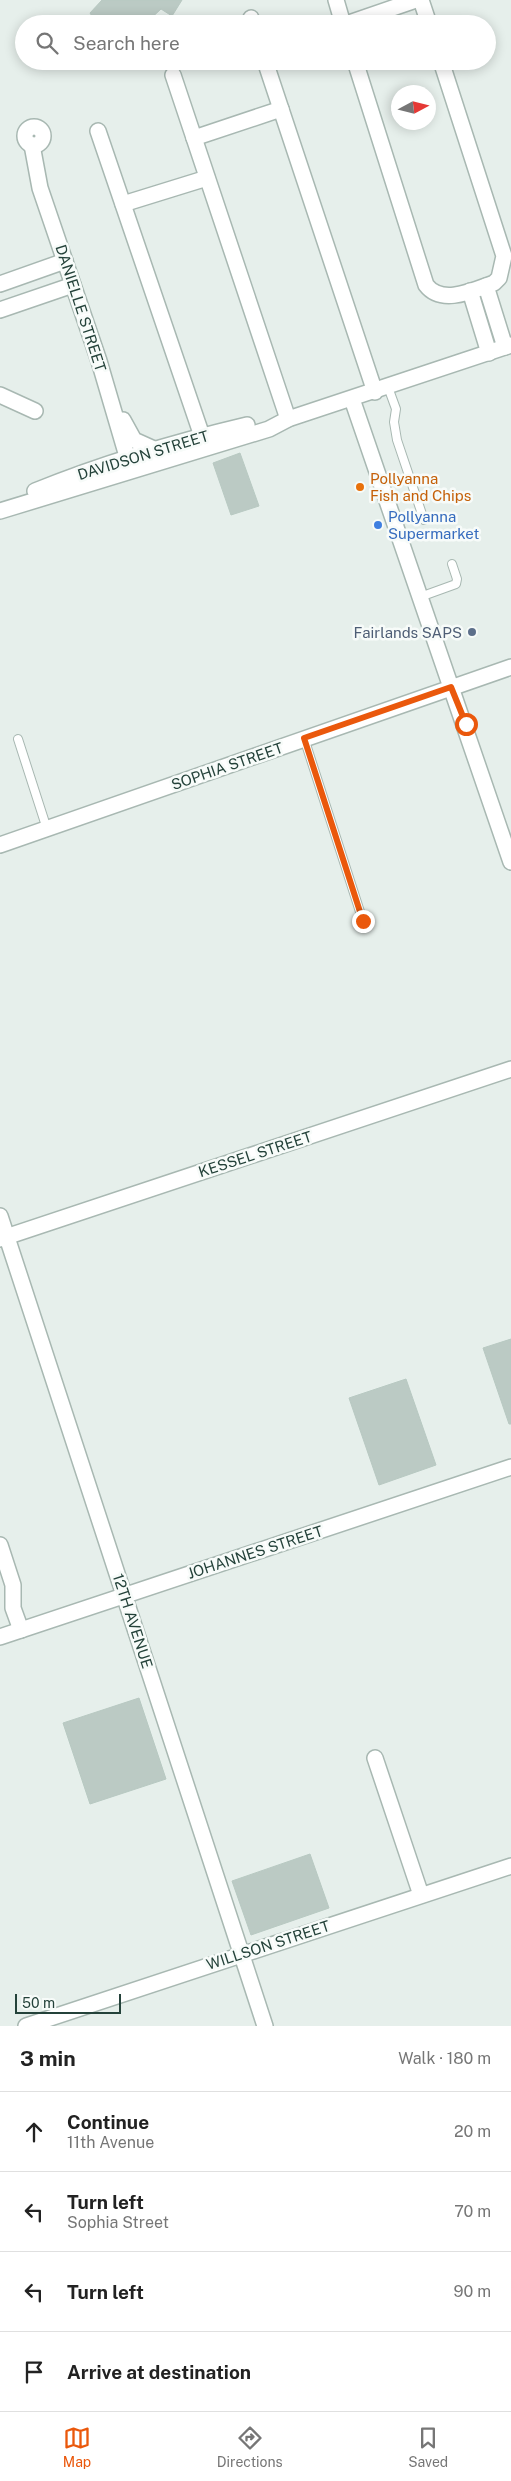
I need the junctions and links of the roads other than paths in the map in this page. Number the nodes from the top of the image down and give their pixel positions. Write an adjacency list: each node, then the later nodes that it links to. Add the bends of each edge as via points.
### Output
1 (336, 0): 4 (street)
2 (416, 0): 5 (street)
3 (422, 0): 6 (street)
4 (342, 15)
5 (372, 15)
6 (426, 15)
7 (268, 70): 11 (street)
8 (358, 70): 21 (street, via 426,286 436,295)
9 (445, 70): 20 (street, via 503,251 504,263 499,278)
10 (173, 75): 13 (street)
11 (281, 109): 13 (street); 26 (street)
12 (98, 131): 16 (street)
13 (194, 138): 15 (street)
14 (32, 145): 17 (street, DANIELLE STREET, via 40,188)
15 (207, 178): 16 (street); 30 (street)
16 (123, 204): 31 (street)
17 (65, 261): 18 (street); 19 (street, DANIELLE STREET)
18 (0, 284)
19 (73, 285): 22 (street); 25 (street, DANIELLE STREET)
20 (486, 286): 21 (street); 23 (street)
21 (470, 291): 24 (street)
22 (0, 310)
23 (508, 346): 24 (street, DAVIDSON STREET)
24 (488, 353): 26 (street, DAVIDSON STREET)
25 (99, 361): 32 (street, via 126,428 134,440); 33 (street, DANIELLE STREET)
26 (381, 389): 28 (street, DAVIDSON STREET); 35 (lane, via 396,409 397,440)
27 (0, 395): 29 (street)
28 (352, 399): 30 (street, DAVIDSON STREET); 37 (street)
29 (35, 411)
30 (288, 419): 31 (street, DAVIDSON STREET); 33 (street, DAVIDSON STREET, via 269,429)
31 (202, 436): 32 (street, DAVIDSON STREET)
32 (154, 449): 33 (street, DAVIDSON STREET)
33 (129, 464): 34 (street, DAVIDSON STREET)
34 (2, 510)
35 (424, 520)
36 (452, 564): 37 (lane, via 456,584)
37 (420, 597): 39 (street)
38 (511, 667): 39 (street, SOPHIA STREET)
39 (451, 687): 41 (street, SOPHIA STREET); 44 (street)
40 (18, 738): 42 (lane)
41 (304, 738): 42 (street, SOPHIA STREET); 45 (lane)
42 (47, 829): 43 (street, SOPHIA STREET)
43 (0, 845)
44 (511, 862)
45 (363, 921)
46 (511, 1069): 48 (street, KESSEL STREET)
47 (0, 1216): 48 (street, 12TH AVENUE)
48 (4, 1238): 51 (street, 12TH AVENUE)
49 (511, 1467): 51 (street, JOHANNES STREET)
50 (0, 1545): 52 (street, via 13,1585 13,1608)
51 (124, 1595): 52 (street, JOHANNES STREET); 57 (street, 12TH AVENUE)
52 (21, 1630): 53 (street, JOHANNES STREET)
53 (0, 1637)
54 (374, 1758): 56 (street)
55 (511, 1866): 56 (street, WILLSON STREET)
56 (421, 1895): 57 (street, WILLSON STREET)
57 (241, 1954): 58 (street, WILLSON STREET); 59 (street, 12TH AVENUE)
58 (26, 2026)
59 (265, 2026)

